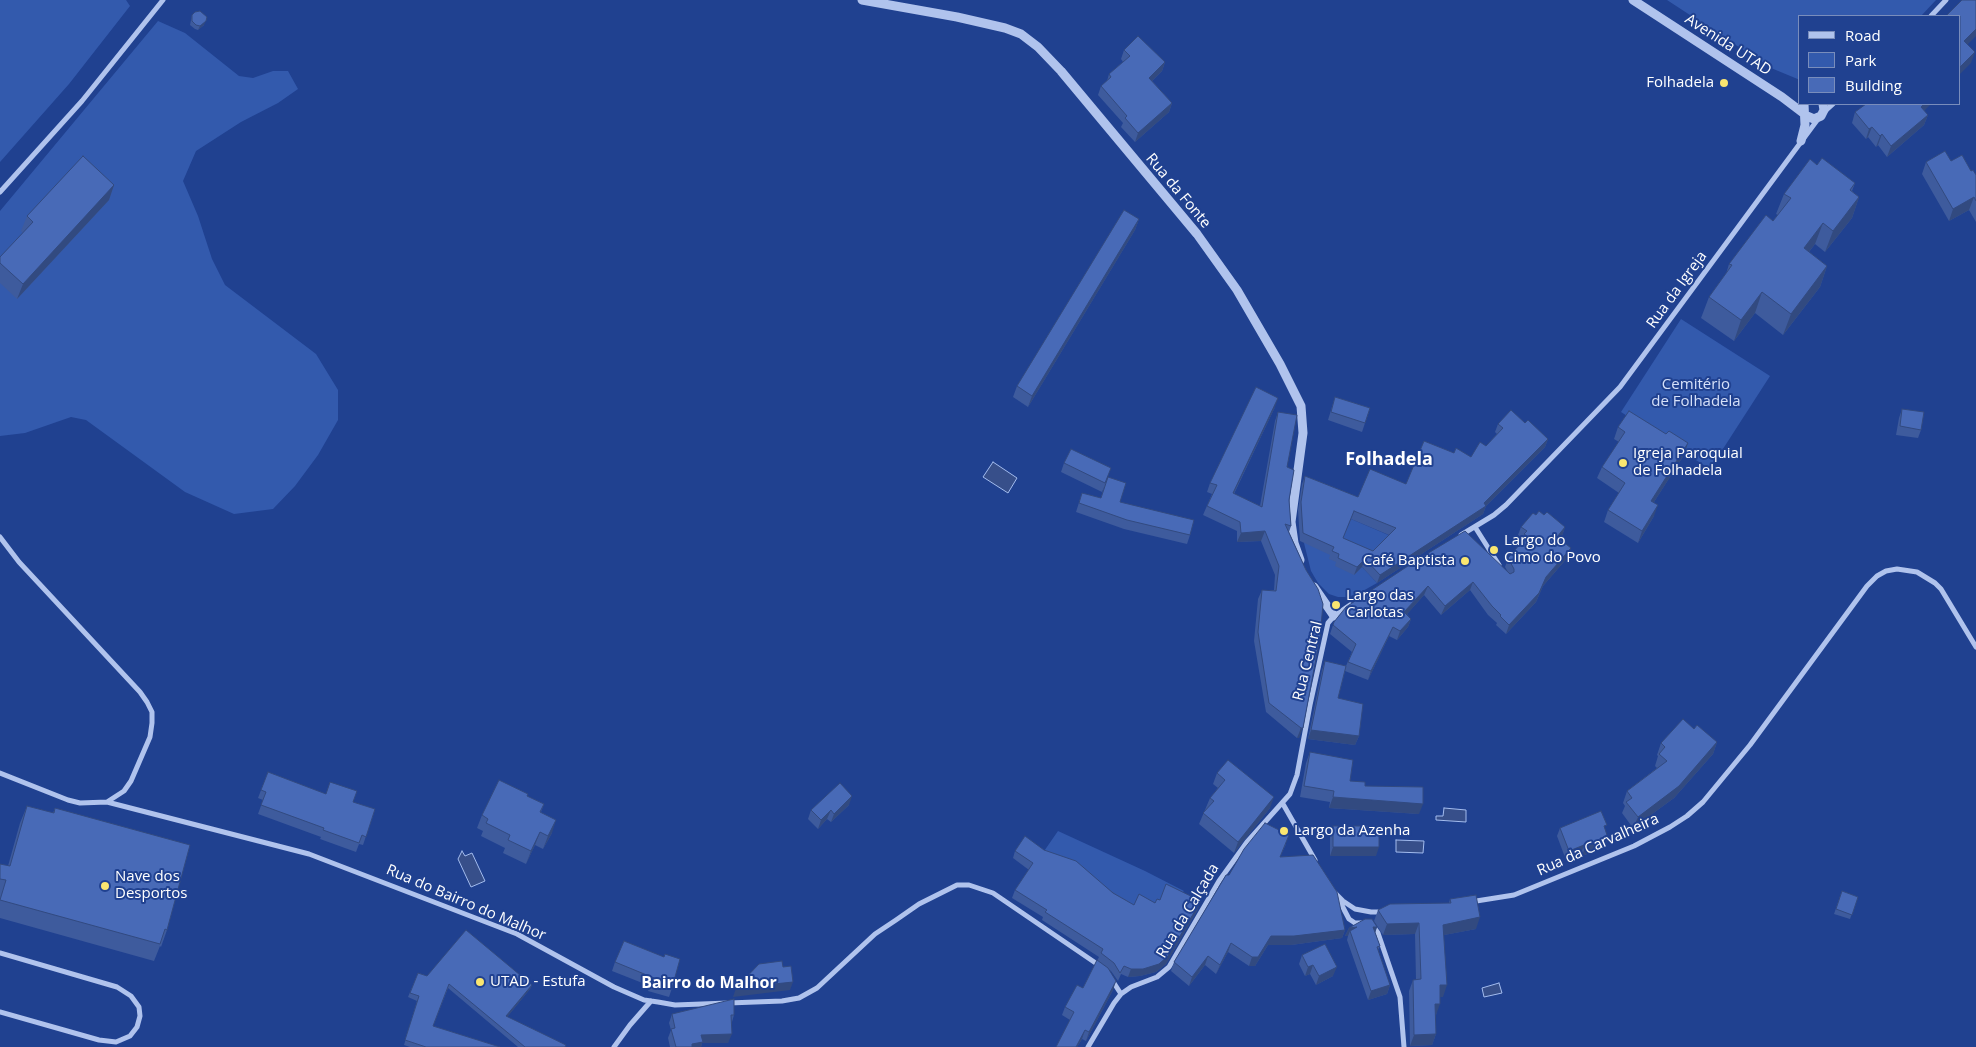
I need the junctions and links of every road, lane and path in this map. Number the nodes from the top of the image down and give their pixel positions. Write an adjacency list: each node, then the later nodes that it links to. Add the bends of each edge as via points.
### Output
1 (163, 0): 14 (street, via 82,101)
2 (862, 0): 18 (street, Rua da Fonte, via 1021,34 1061,71 1197,234 1238,290 1301,406 1303,433 1292,510 1294,543)
3 (1633, 0): 6 (street, Avenida UTAD)
4 (1946, 0): 5 (street)
5 (1932, 15)
6 (1782, 97): 7 (street); 11 (street, Avenida UTAD)
7 (1798, 100)
8 (1804, 105): 11 (street)
9 (1823, 105): 12 (street)
10 (1832, 105): 12 (street, Rua da Igreja)
11 (1805, 114): 12 (street, via 1814,119); 13 (street)
12 (1822, 115): 13 (street, Rua da Igreja)
13 (1801, 140): 15 (street, Rua da Igreja, via 1624,382 1506,505)
14 (0, 192)
15 (1475, 527): 17 (street); 19 (street)
16 (0, 538): 25 (street, via 136,688 152,712 150,737 138,768 124,791)
17 (1453, 539)
18 (1305, 570)
19 (1502, 570)
20 (1310, 581): 22 (street)
21 (1354, 602): 22 (street, Rua Central)
22 (1334, 616): 26 (street, Rua Central, via 1328,623 1295,782)
23 (1976, 647): 30 (street, Rua da Carvalheira, via 1935,583 1917,572 1886,571 1877,576 1857,599 1750,745 1703,802 1687,816 1634,846 1514,895)
24 (0, 773): 25 (street, Rua do Bairro do Malhor, via 68,800)
25 (107, 802): 34 (street, Rua do Bairro do Malhor, via 318,857 517,934 614,987)
26 (1283, 804): 27 (street); 33 (street, Rua da Calçada, via 1247,842 1215,887 1169,967)
27 (1319, 868)
28 (1332, 889): 29 (street)
29 (1337, 895): 31 (street, via 1349,906 1363,912); 38 (street, via 1348,919 1371,924 1378,931 1400,997)
30 (1463, 903)
31 (1388, 911)
32 (0, 953): 35 (street, via 117,987 131,996 139,1007 140,1016 130,1036 116,1042)
33 (1122, 994): 34 (street, Rua do Bairro do Malhor, via 1106,972 993,892 969,885 957,886 919,904 875,934 817,988 799,998 675,1005); 37 (street)
34 (651, 1001): 36 (street)
35 (0, 1012)
36 (614, 1047)
37 (1088, 1047)
38 (1404, 1047)

